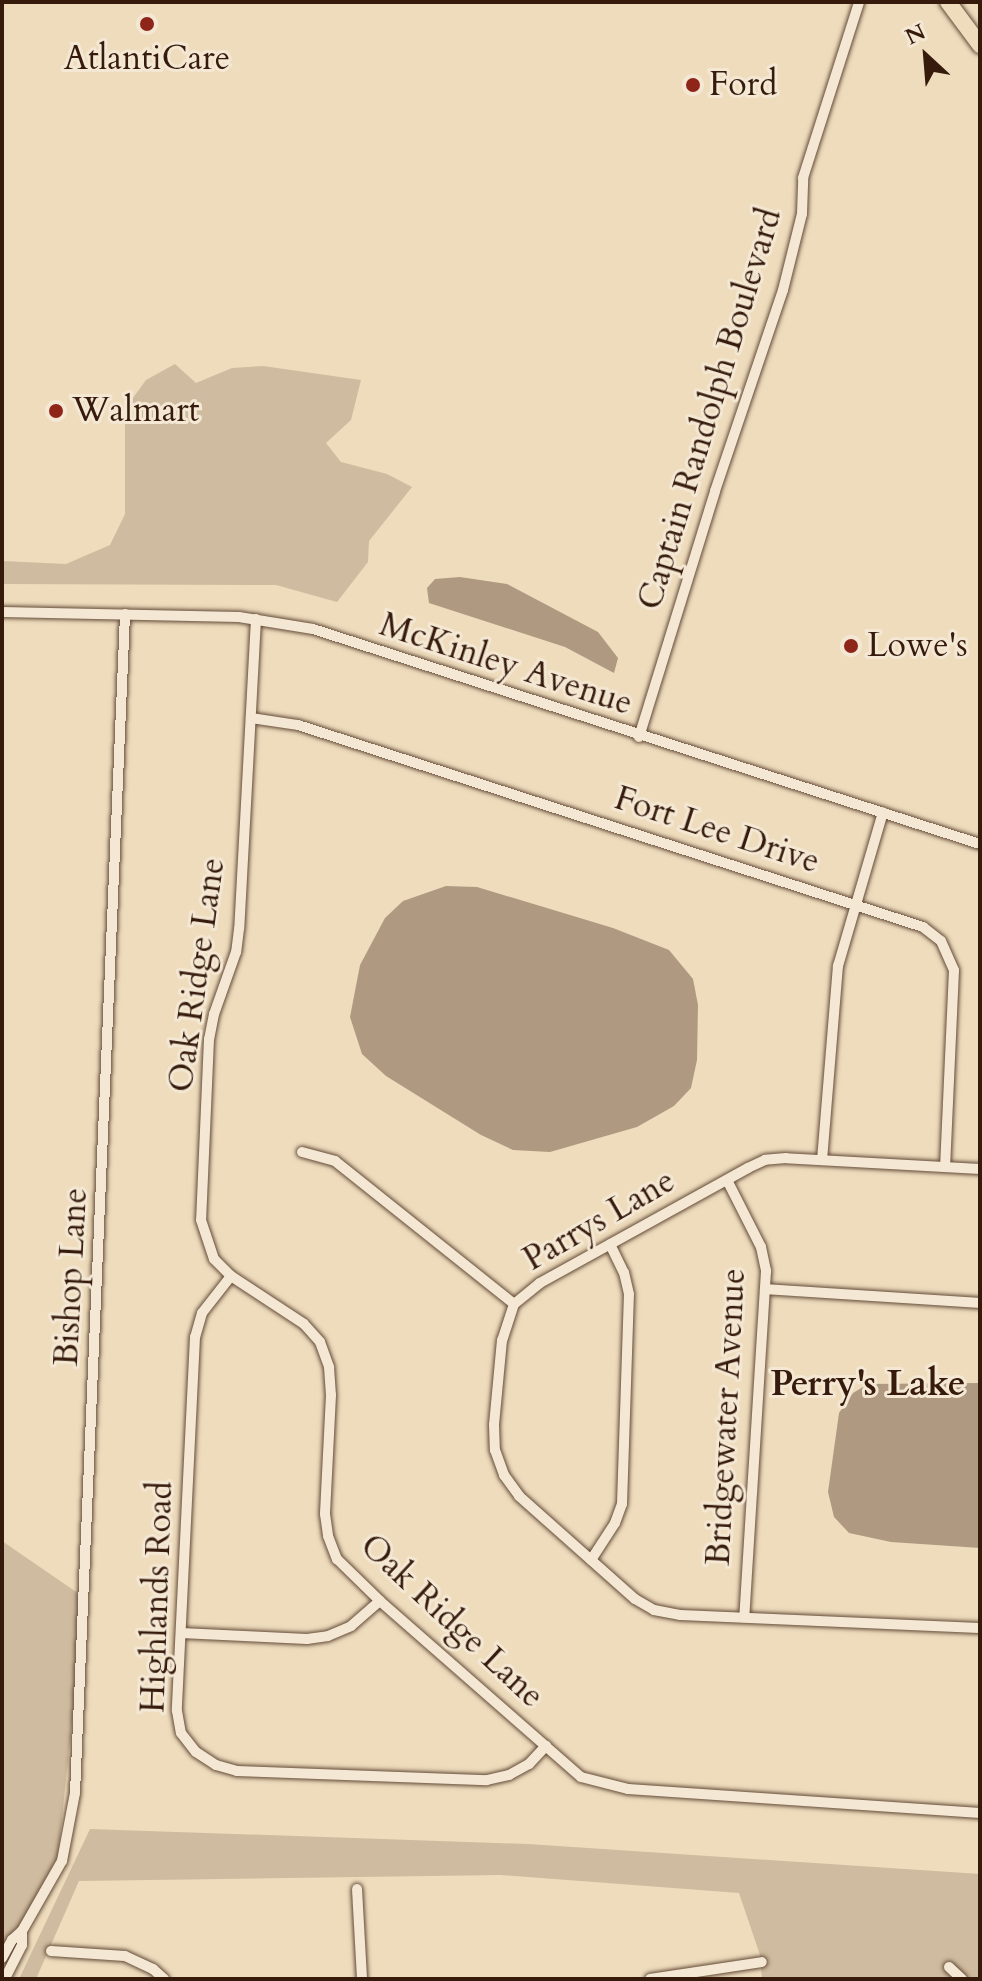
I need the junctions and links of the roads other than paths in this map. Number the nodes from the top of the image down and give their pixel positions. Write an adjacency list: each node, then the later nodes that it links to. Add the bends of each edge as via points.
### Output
1 (948, 2): 3 (highway)
2 (859, 3): 8 (street, Captain Randolph Boulevard, via 803,178 802,214 783,290)
3 (980, 45)
4 (2, 612): 5 (street, McKinley Avenue)
5 (125, 614): 6 (street, McKinley Avenue); 30 (street, Bishop Lane, via 75,1793 62,1861)
6 (256, 619): 7 (street, Oak Ridge Lane); 8 (street, McKinley Avenue, via 313,629)
7 (251, 718): 11 (street, Fort Lee Drive, via 298,725); 18 (street, Oak Ridge Lane, via 236,952 209,1039 201,1212 207,1246)
8 (639, 737): 9 (street, McKinley Avenue)
9 (883, 812): 10 (street, McKinley Avenue); 11 (street)
10 (980, 844)
11 (856, 903): 13 (street, via 834,992); 14 (street, Fort Lee Drive, via 923,927 941,941 951,959)
12 (302, 1152): 21 (street, via 335,1161)
13 (822, 1160): 14 (street, Parrys Lane); 16 (street, Parrys Lane, via 765,1160)
14 (945, 1167): 15 (street, Parrys Lane)
15 (980, 1169)
16 (727, 1180): 17 (street, Parrys Lane); 19 (street, Bridgewater Avenue, via 761,1247)
17 (610, 1244): 21 (street, Parrys Lane, via 540,1283); 22 (street, via 629,1294 622,1504)
18 (231, 1276): 23 (street, Oak Ridge Lane, via 304,1324 320,1342 331,1395 328,1536 337,1559); 26 (street, Highlands Road, via 202,1313 195,1337)
19 (765, 1289): 20 (street); 24 (street, Bridgewater Avenue)
20 (980, 1303)
21 (514, 1304): 22 (street, Parrys Lane, via 502,1340 495,1450 519,1496)
22 (591, 1560): 24 (street, Parrys Lane, via 654,1610)
23 (380, 1601): 26 (street, via 351,1626 328,1636); 27 (street, Oak Ridge Lane)
24 (744, 1617): 25 (street, Parrys Lane)
25 (980, 1628)
26 (181, 1633): 27 (street, Highlands Road, via 181,1733 216,1765 237,1771 487,1780 529,1764)
27 (546, 1746): 28 (street, Oak Ridge Lane, via 581,1777 628,1789)
28 (980, 1813)
29 (357, 1889): 37 (street)
30 (22, 1931): 32 (street, Bishop Lane); 35 (street, Bishop Lane, via 22,1945)
31 (51, 1951): 36 (street, via 125,1956)
32 (2, 1958)
33 (762, 1962): 38 (street)
34 (949, 1967): 39 (street)
35 (5, 1979)
36 (164, 1979)
37 (362, 1979)
38 (650, 1979)
39 (962, 1979)

